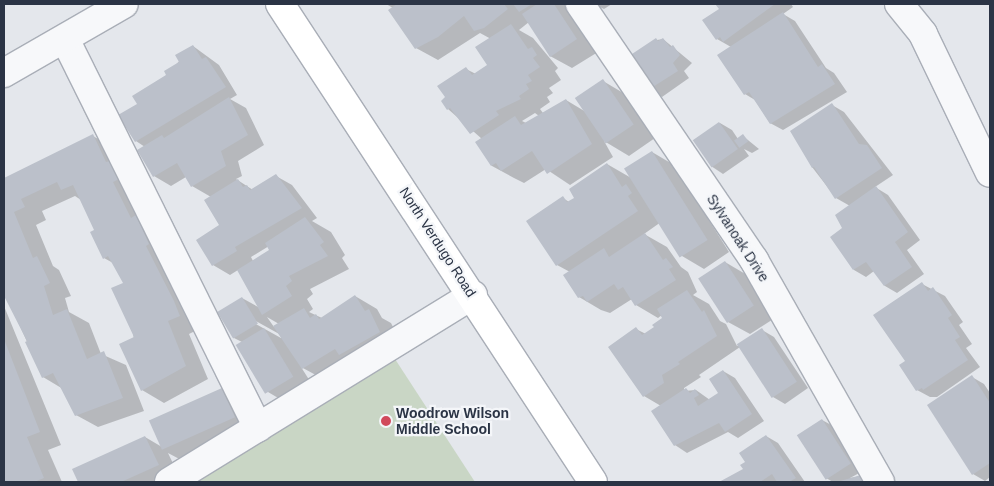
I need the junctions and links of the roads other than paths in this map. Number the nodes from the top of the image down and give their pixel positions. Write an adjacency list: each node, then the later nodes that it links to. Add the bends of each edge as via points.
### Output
1 (124, 4): 5 (street)
2 (280, 4): 8 (main road, North Verdugo Road)
3 (580, 4): 12 (street, Sylvanoak Drive, via 754,260)
4 (899, 4): 7 (street, via 923,34)
5 (65, 39): 6 (street); 9 (street)
6 (4, 73)
7 (990, 173)
8 (473, 295): 9 (street); 11 (main road, North Verdugo Road)
9 (258, 428): 10 (street)
10 (169, 482)
11 (593, 482)
12 (880, 482)

